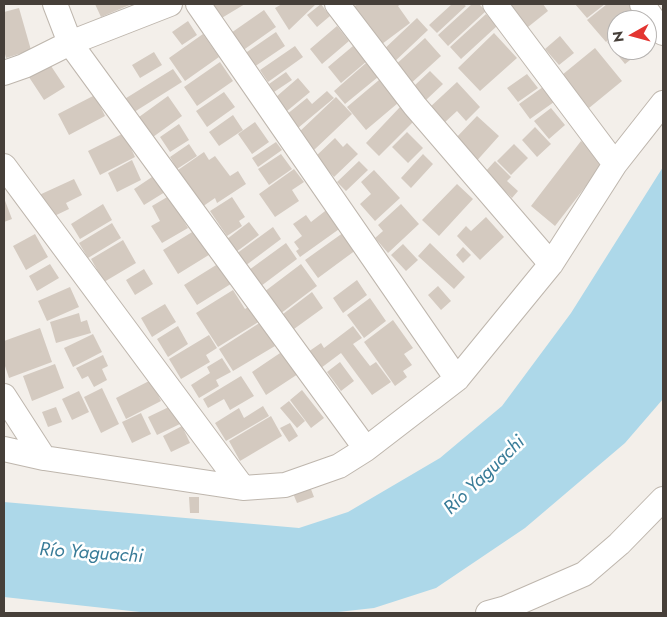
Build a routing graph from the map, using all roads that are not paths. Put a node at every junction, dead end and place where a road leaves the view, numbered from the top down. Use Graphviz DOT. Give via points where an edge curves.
graph roads {
  1 [pos="55,4"];
  2 [pos="170,4"];
  3 [pos="198,4"];
  4 [pos="337,4"];
  5 [pos="495,4"];
  6 [pos="642,4"];
  7 [pos="663,33"];
  8 [pos="70,43"];
  9 [pos="4,73"];
  10 [pos="663,103"];
  11 [pos="615,164"];
  12 [pos="4,166"];
  13 [pos="551,264"];
  14 [pos="457,379"];
  15 [pos="4,396"];
  16 [pos="4,449"];
  17 [pos="366,449"];
  18 [pos="44,458"];
  19 [pos="243,488"];
  20 [pos="663,499"];
  21 [pos="488,613"];
  1 -- 8 [label="street"];
  2 -- 8 [label="street"];
  3 -- 14 [label="street"];
  4 -- 13 [label="street" via="415,106"];
  5 -- 11 [label="street"];
  6 -- 7 [label="street"];
  8 -- 9 [label="street"];
  8 -- 17 [label="street"];
  10 -- 11 [label="street"];
  11 -- 13 [label="street"];
  12 -- 19 [label="street"];
  13 -- 14 [label="street"];
  14 -- 17 [label="street"];
  15 -- 18 [label="street"];
  16 -- 18 [label="street"];
  17 -- 19 [label="street" via="315,476 284,485"];
  18 -- 19 [label="street"];
  20 -- 21 [label="street" via="584,574"];
}
